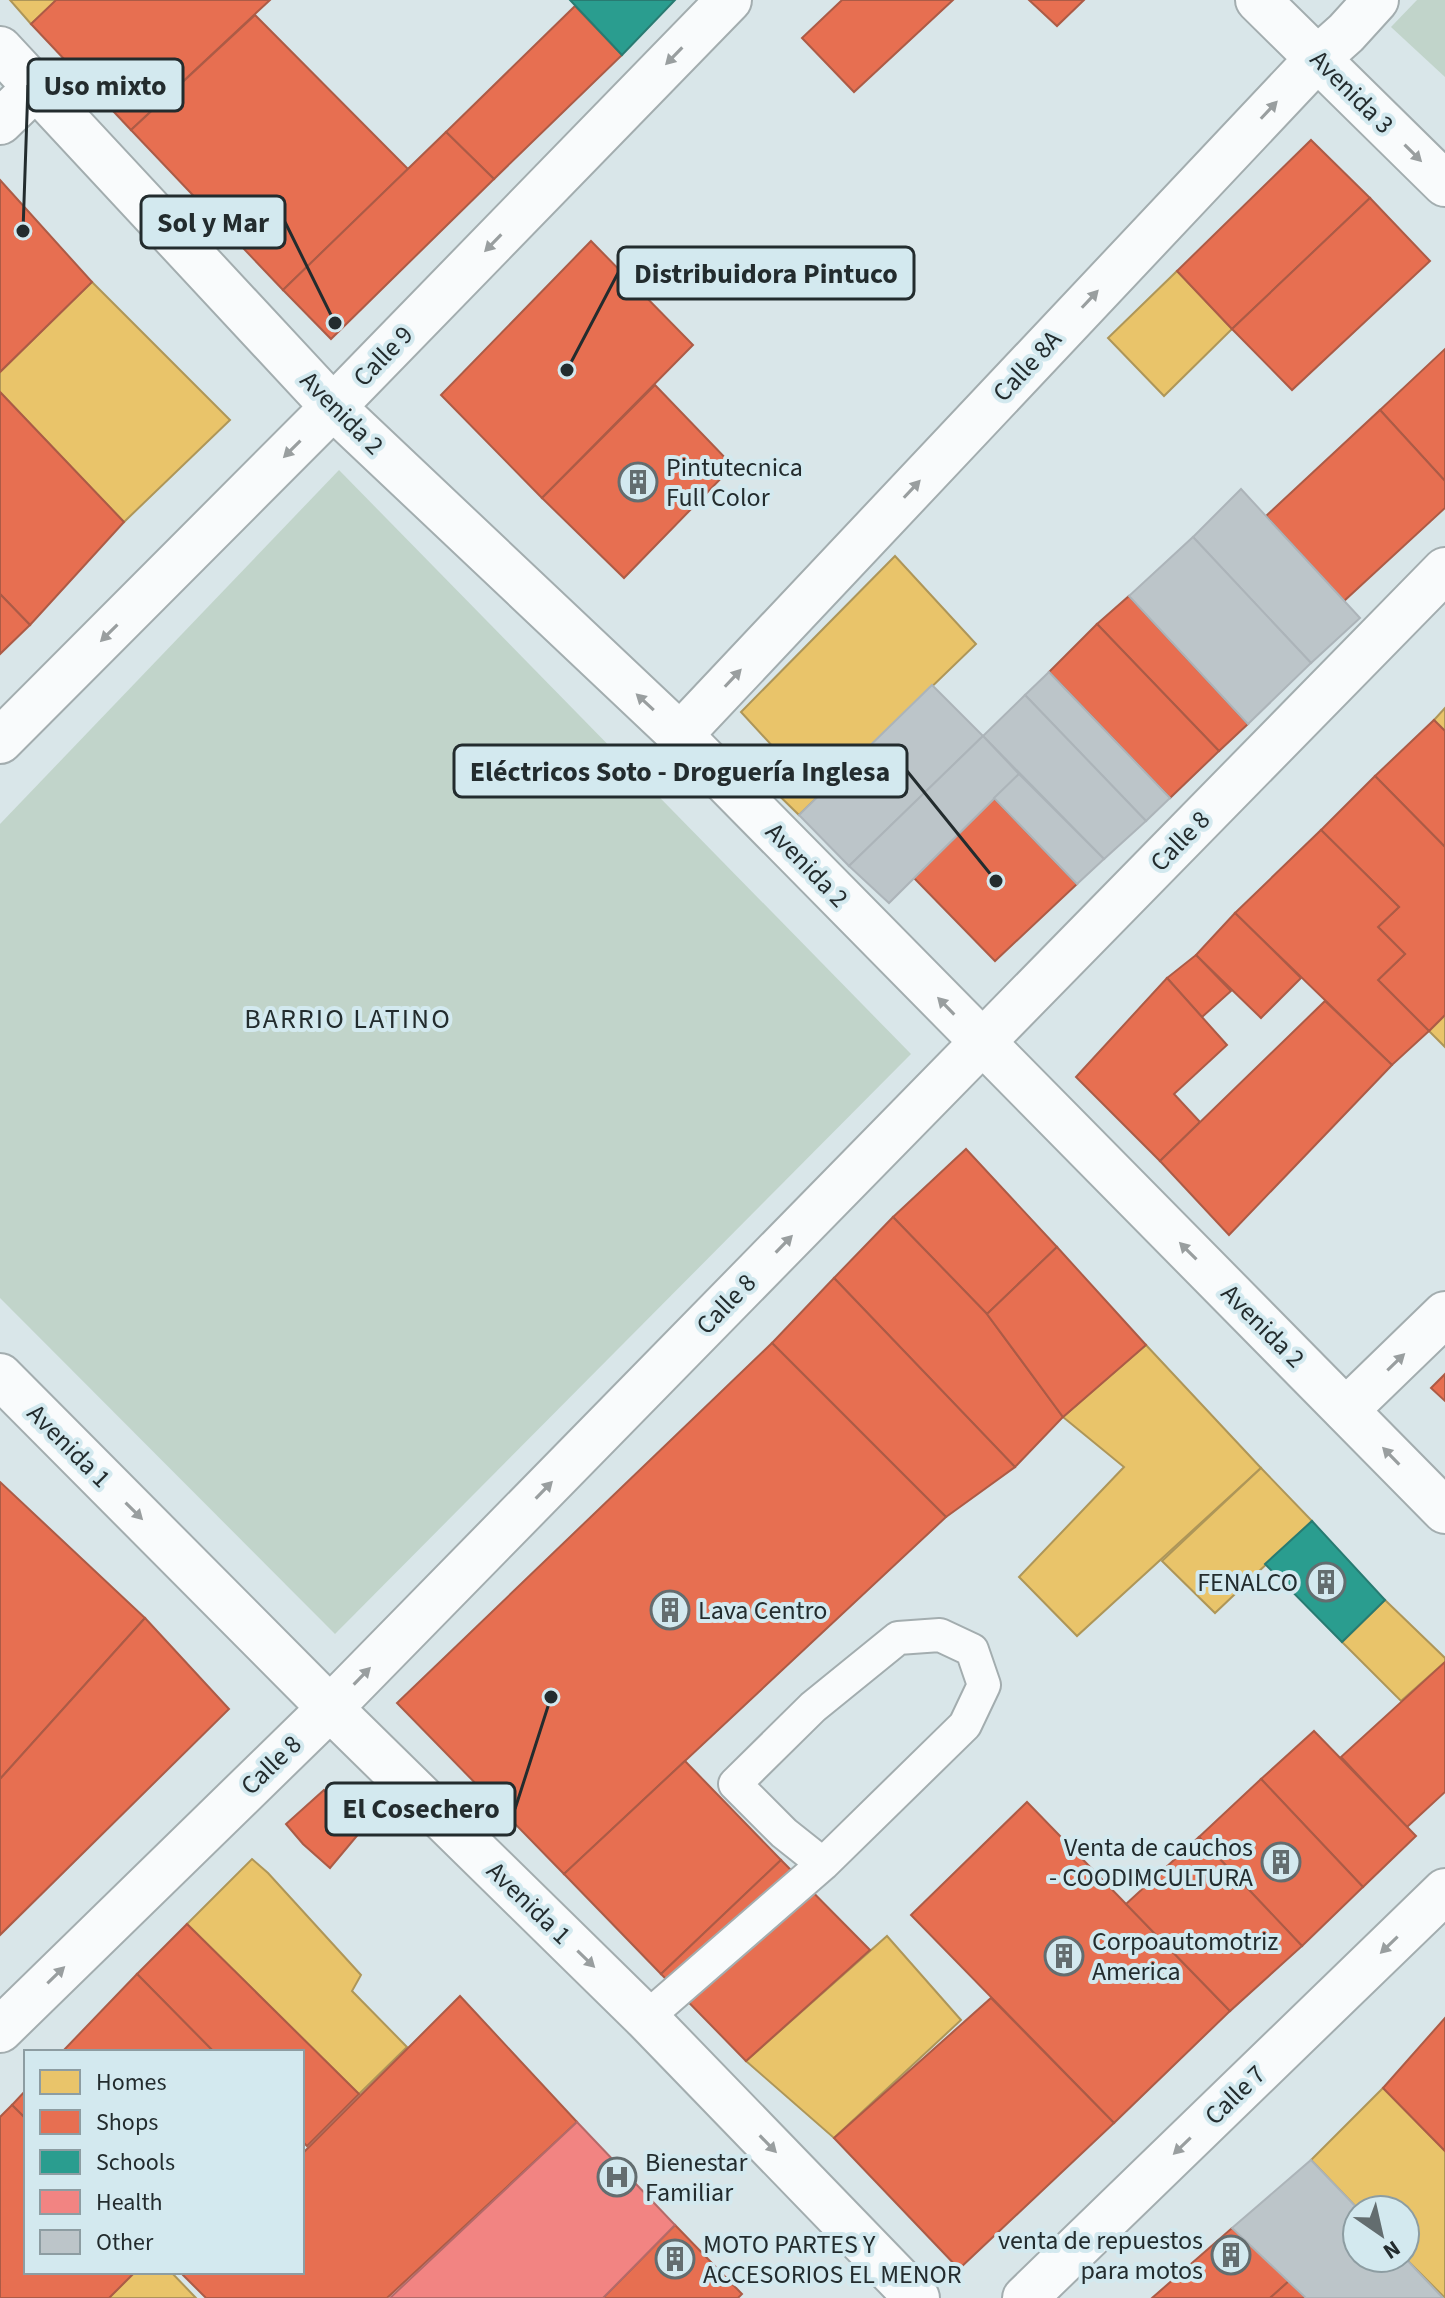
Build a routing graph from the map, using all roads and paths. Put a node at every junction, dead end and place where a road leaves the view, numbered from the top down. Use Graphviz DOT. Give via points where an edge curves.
graph roads {
  1 [pos="729,0"];
  2 [pos="1258,0"];
  3 [pos="1376,0"];
  4 [pos="0,49"];
  5 [pos="1318,58"];
  6 [pos="36,87"];
  7 [pos="0,122"];
  8 [pos="1445,184"];
  9 [pos="333,407"];
  10 [pos="1445,570"];
  11 [pos="680,735"];
  12 [pos="0,741"];
  13 [pos="982,1043"];
  14 [pos="1445,1314"];
  15 [pos="0,1377"];
  16 [pos="1346,1410"];
  17 [pos="1445,1511"];
  18 [pos="330,1708"];
  19 [pos="823,1864"];
  20 [pos="1445,1891"];
  21 [pos="646,2018"];
  22 [pos="0,2030"];
  23 [pos="917,2298"];
  24 [pos="1025,2298"];
  1 -- 9 [label="street, Calle 9, one-way"];
  2 -- 5 [label="street, Avenida 3"];
  3 -- 5 [label="street, Calle 8A"];
  4 -- 6 [label="street, Avenida 2"];
  5 -- 8 [label="street, Avenida 3, one-way"];
  11 -- 5 [label="street, Calle 8A, one-way"];
  6 -- 7 [label="street"];
  6 -- 9 [label="street, Avenida 2"];
  11 -- 9 [label="street, Avenida 2, one-way"];
  9 -- 12 [label="street, Calle 9, one-way"];
  10 -- 13 [label="street, Calle 8"];
  13 -- 11 [label="street, Avenida 2, one-way"];
  16 -- 13 [label="street, Avenida 2, one-way"];
  18 -- 13 [label="street, Calle 8, one-way"];
  16 -- 14 [label="street, one-way"];
  15 -- 18 [label="street, Avenida 1, one-way"];
  17 -- 16 [label="street, Avenida 2, one-way"];
  18 -- 21 [label="street, Avenida 1, one-way"];
  22 -- 18 [label="street, Calle 8, one-way"];
  19 -- 19 [label="lane" via="965,1725 984,1685 972,1650 940,1635 898,1638 813,1707 735,1784"];
  19 -- 21 [label="lane"];
  20 -- 24 [label="street, Calle 7, one-way"];
  21 -- 23 [label="street, Avenida 1, one-way"];
}
